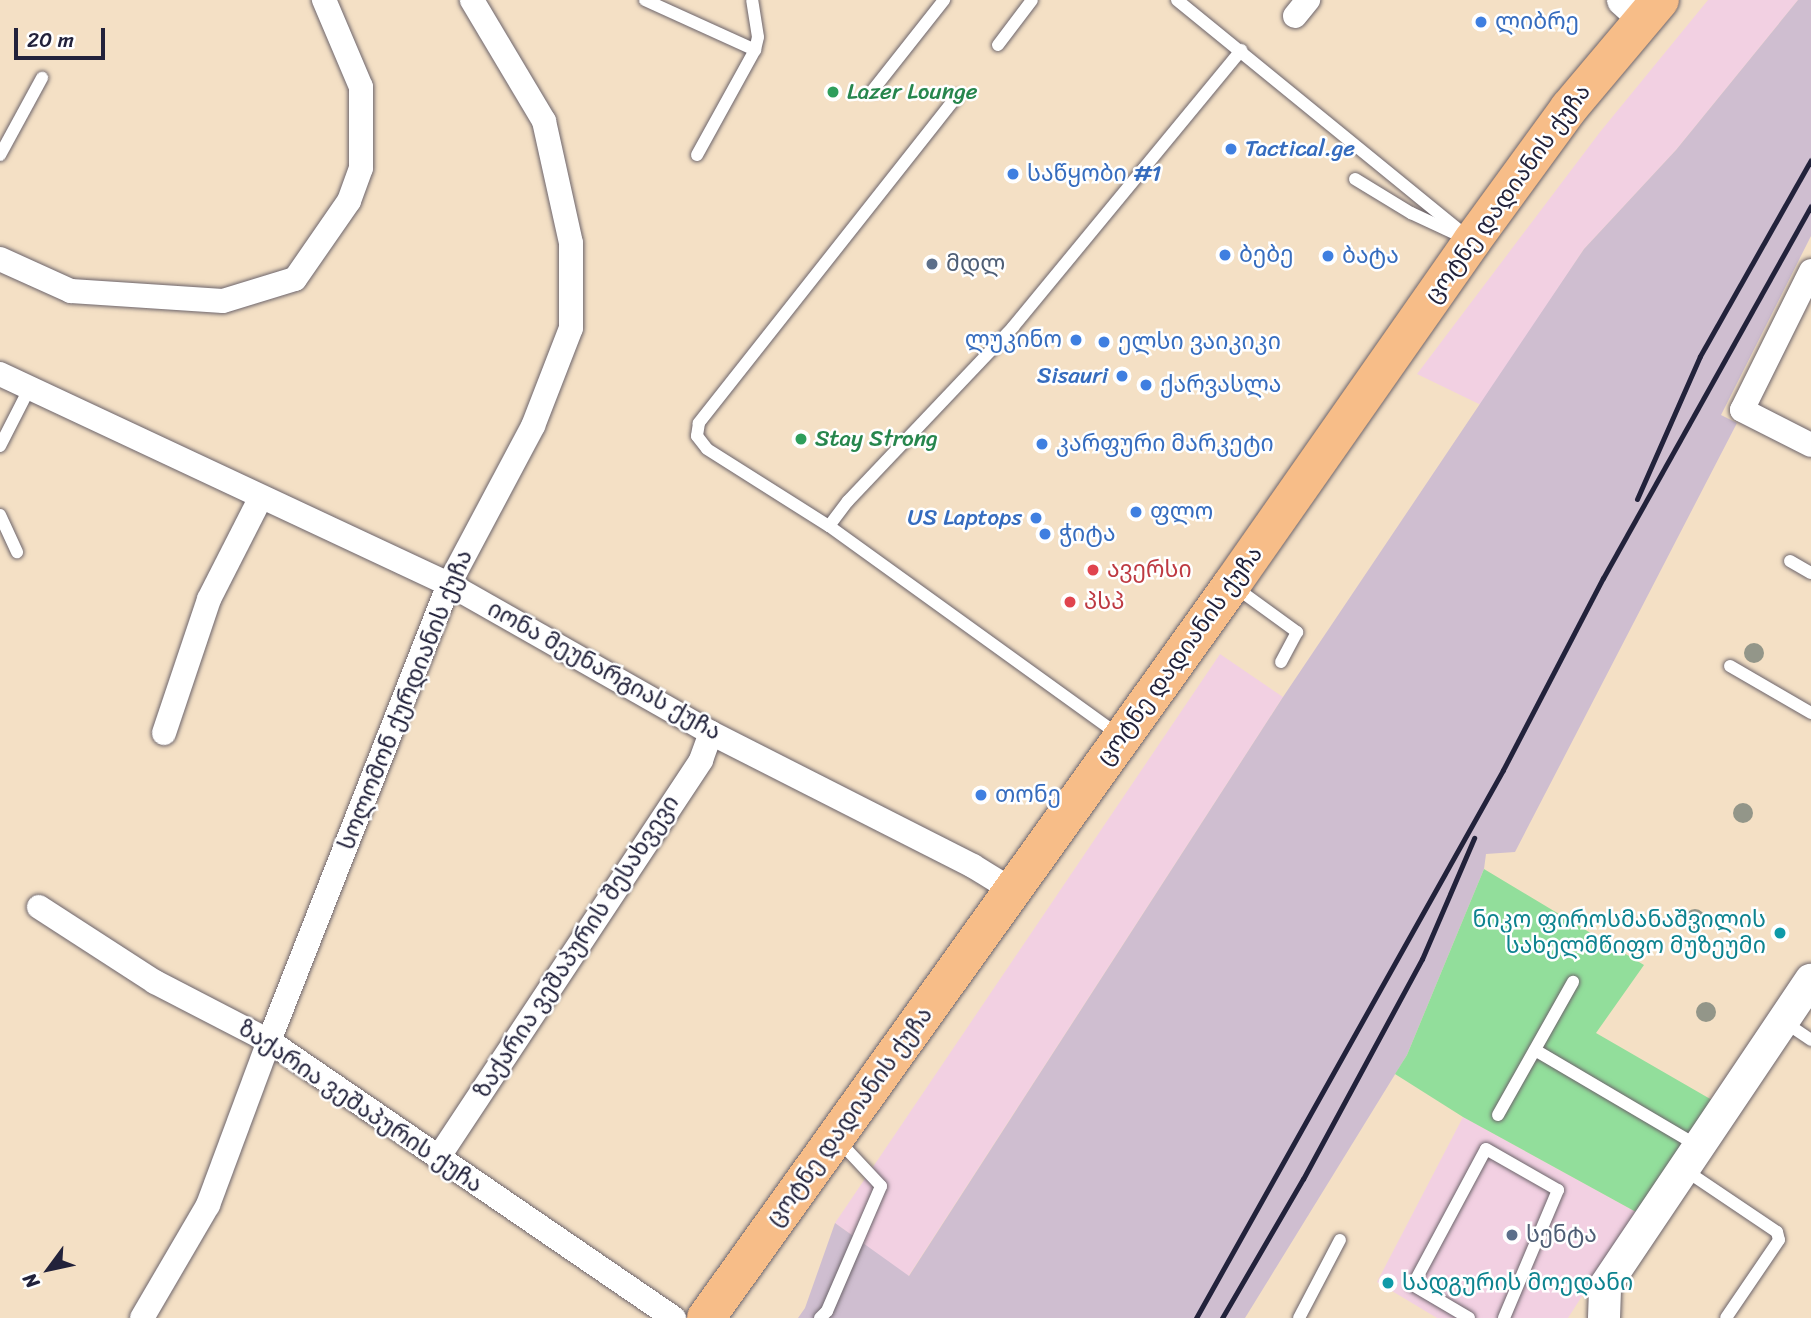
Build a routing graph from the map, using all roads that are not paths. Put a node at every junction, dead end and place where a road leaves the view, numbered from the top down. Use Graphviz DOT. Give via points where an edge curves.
graph roads {
  1 [pos="324,0"];
  2 [pos="472,0"];
  3 [pos="645,0"];
  4 [pos="752,0"];
  5 [pos="944,0"];
  6 [pos="1032,0"];
  7 [pos="1177,0"];
  8 [pos="1642,6"];
  9 [pos="998,45"];
  10 [pos="755,50"];
  11 [pos="1241,50"];
  12 [pos="43,78"];
  13 [pos="873,90"];
  14 [pos="957,96"];
  15 [pos="0,155"];
  16 [pos="697,155"];
  17 [pos="1355,179"];
  18 [pos="1472,241"];
  19 [pos="0,259"];
  20 [pos="1811,271"];
  21 [pos="0,374"];
  22 [pos="30,387"];
  23 [pos="1811,445"];
  24 [pos="0,446"];
  25 [pos="261,498"];
  26 [pos="0,515"];
  27 [pos="829,526"];
  28 [pos="17,552"];
  29 [pos="1790,561"];
  30 [pos="1811,573"];
  31 [pos="449,584"];
  32 [pos="1232,584"];
  33 [pos="1281,662"];
  34 [pos="1730,666"];
  35 [pos="1811,713"];
  36 [pos="164,733"];
  37 [pos="711,733"];
  38 [pos="1122,737"];
  39 [pos="1012,890"];
  40 [pos="39,907"];
  41 [pos="1811,980"];
  42 [pos="1573,982"];
  43 [pos="1783,1021"];
  44 [pos="1811,1040"];
  45 [pos="269,1041"];
  46 [pos="1535,1050"];
  47 [pos="1498,1115"];
  48 [pos="835,1137"];
  49 [pos="438,1157"];
  50 [pos="1691,1158"];
  51 [pos="1340,1240"];
  52 [pos="825,1316"];
  53 [pos="142,1318"];
  54 [pos="674,1318"];
  55 [pos="706,1318"];
  56 [pos="1299,1318"];
  57 [pos="1469,1318"];
  58 [pos="1504,1318"];
  59 [pos="1604,1318"];
  60 [pos="1726,1318"];
  1 -- 19 [label="street" via="361,87 361,168 349,201 295,279 223,301 71,291"];
  2 -- 31 [label="street, სოლომონ ქურდიანის ქუჩა" via="544,121 571,243 571,328 533,426"];
  3 -- 10 [label="lane"];
  4 -- 10 [label="lane" via="758,37"];
  5 -- 13 [label="lane"];
  6 -- 9 [label="lane"];
  7 -- 11 [label="lane"];
  8 -- 18 [label="main road, ცოტნე დადიანის ქუჩა"];
  10 -- 16 [label="lane"];
  11 -- 18 [label="lane"];
  11 -- 27 [label="lane" via="1013,327"];
  12 -- 15 [label="lane"];
  14 -- 27 [label="lane" via="699,423 697,436 707,449"];
  17 -- 18 [label="lane"];
  18 -- 32 [label="main road, ცოტნე დადიანის ქუჩა"];
  20 -- 23 [label="street" via="1742,410"];
  21 -- 22 [label="street, იონა მეუნარგიას ქუჩა"];
  22 -- 24 [label="lane"];
  22 -- 25 [label="street, იონა მეუნარგიას ქუჩა"];
  25 -- 31 [label="street, იონა მეუნარგიას ქუჩა"];
  25 -- 36 [label="street" via="209,599"];
  26 -- 28 [label="lane"];
  27 -- 38 [label="lane"];
  29 -- 30 [label="lane"];
  31 -- 37 [label="street, იონა მეუნარგიას ქუჩა"];
  31 -- 45 [label="street, სოლომონ ქურდიანის ქუჩა"];
  32 -- 33 [label="lane" via="1297,632"];
  32 -- 38 [label="main road, ცოტნე დადიანის ქუჩა"];
  34 -- 35 [label="lane"];
  37 -- 39 [label="street, იონა მეუნარგიას ქუჩა"];
  37 -- 49 [label="street, ზაქარია ვეშაპურის შესახვევი" via="701,760"];
  38 -- 39 [label="main road, ცოტნე დადიანის ქუჩა"];
  39 -- 48 [label="main road, ცოტნე დადიანის ქუჩა"];
  40 -- 45 [label="street, ზაქარია ვეშაპურის ქუჩა" via="155,982"];
  41 -- 43 [label="street"];
  42 -- 46 [label="lane"];
  43 -- 44 [label="lane"];
  43 -- 50 [label="street"];
  45 -- 49 [label="street, ზაქარია ვეშაპურის ქუჩა"];
  45 -- 53 [label="street, სოლომონ ქურდიანის ქუჩა" via="208,1205"];
  46 -- 47 [label="lane"];
  46 -- 50 [label="lane"];
  48 -- 52 [label="lane" via="881,1186"];
  48 -- 55 [label="main road, ცოტნე დადიანის ქუჩა"];
  49 -- 54 [label="street, ზაქარია ვეშაპურის ქუჩა"];
  50 -- 59 [label="street" via="1605,1286"];
  50 -- 60 [label="lane" via="1777,1232 1779,1240"];
  51 -- 56 [label="lane"];
  57 -- 58 [label="lane" via="1413,1285 1486,1149 1558,1190"];
}
